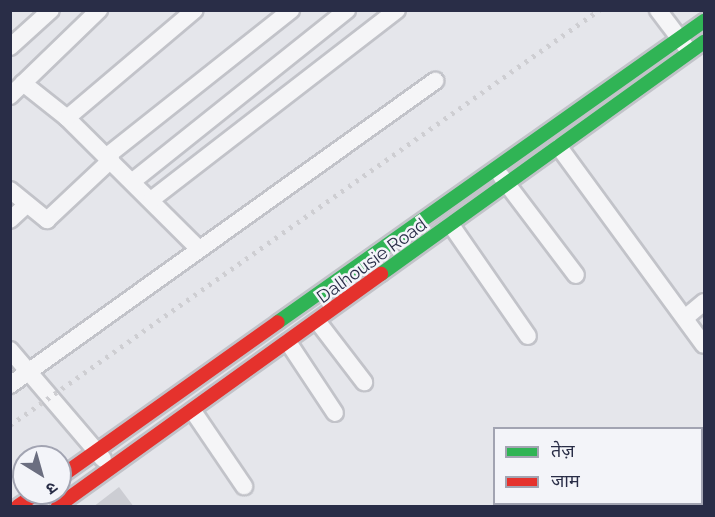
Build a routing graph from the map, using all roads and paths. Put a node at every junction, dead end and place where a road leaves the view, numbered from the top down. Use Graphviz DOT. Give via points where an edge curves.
graph roads {
  1 [pos="51,10"];
  2 [pos="99,10"];
  3 [pos="195,10"];
  4 [pos="291,10"];
  5 [pos="347,10"];
  6 [pos="397,10"];
  7 [pos="658,10"];
  8 [pos="705,21"];
  9 [pos="692,44"];
  10 [pos="10,47"];
  11 [pos="435,81"];
  12 [pos="14,91"];
  13 [pos="67,118"];
  14 [pos="559,147"];
  15 [pos="109,158"];
  16 [pos="495,169"];
  17 [pos="133,181"];
  18 [pos="507,183"];
  19 [pos="10,190"];
  20 [pos="152,200"];
  21 [pos="27,204"];
  22 [pos="10,220"];
  23 [pos="451,225"];
  24 [pos="198,248"];
  25 [pos="576,275"];
  26 [pos="705,302"];
  27 [pos="685,318"];
  28 [pos="318,322"];
  29 [pos="528,336"];
  30 [pos="288,342"];
  31 [pos="705,345"];
  32 [pos="10,350"];
  33 [pos="31,370"];
  34 [pos="364,382"];
  35 [pos="10,385"];
  36 [pos="193,411"];
  37 [pos="335,413"];
  38 [pos="97,451"];
  39 [pos="72,469"];
  40 [pos="110,469"];
  41 [pos="244,486"];
  42 [pos="58,507"];
  1 -- 10 [label="street"];
  2 -- 12 [label="street"];
  3 -- 13 [label="street"];
  4 -- 15 [label="street"];
  5 -- 17 [label="street"];
  6 -- 20 [label="street"];
  7 -- 9 [label="street"];
  8 -- 9 [label="street, Dalhousie Road"];
  9 -- 14 [label="street, Dalhousie Road"];
  9 -- 16 [label="street, Dalhousie Road"];
  11 -- 24 [label="street"];
  12 -- 13 [label="street"];
  13 -- 15 [label="street"];
  14 -- 18 [label="street, Dalhousie Road"];
  14 -- 27 [label="street"];
  15 -- 17 [label="street"];
  15 -- 21 [label="street" via="51,219 41,219"];
  16 -- 18 [label="street"];
  16 -- 38 [label="street, Dalhousie Road"];
  17 -- 20 [label="street"];
  18 -- 23 [label="street, Dalhousie Road"];
  18 -- 25 [label="street"];
  19 -- 21 [label="street"];
  20 -- 24 [label="street"];
  21 -- 22 [label="street"];
  23 -- 28 [label="street, Dalhousie Road"];
  23 -- 29 [label="street"];
  24 -- 33 [label="street"];
  26 -- 27 [label="street"];
  27 -- 31 [label="street"];
  28 -- 30 [label="street, Dalhousie Road"];
  28 -- 34 [label="street"];
  30 -- 36 [label="street, Dalhousie Road"];
  30 -- 37 [label="street"];
  32 -- 33 [label="street"];
  33 -- 35 [label="street"];
  33 -- 38 [label="street"];
  36 -- 40 [label="street, Dalhousie Road"];
  36 -- 41 [label="street"];
  38 -- 39 [label="street, Dalhousie Road"];
  38 -- 40 [label="street"];
  40 -- 42 [label="street, Dalhousie Road"];
}
